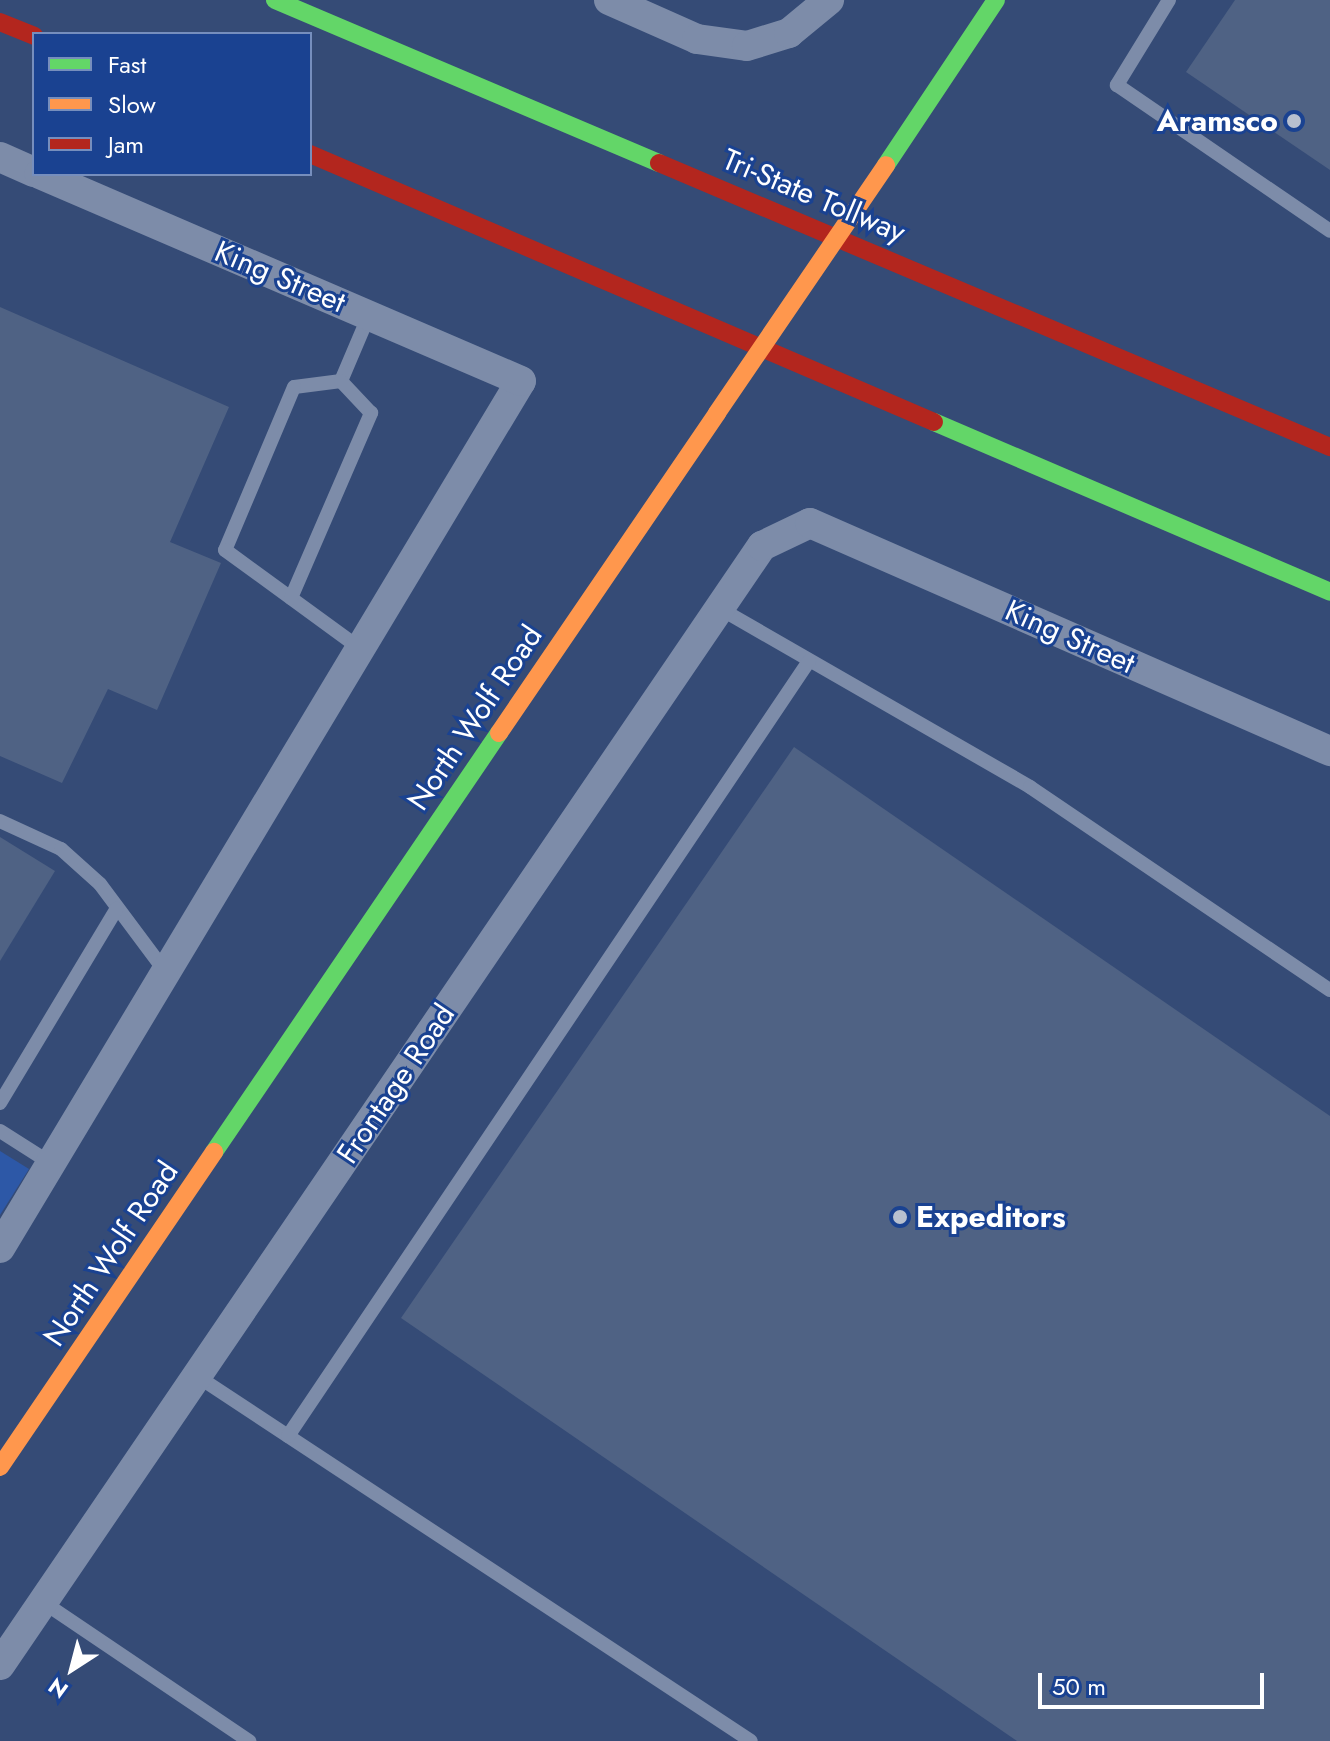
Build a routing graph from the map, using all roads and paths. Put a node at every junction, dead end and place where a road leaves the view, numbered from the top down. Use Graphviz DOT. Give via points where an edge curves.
graph roads {
  1 [pos="275,0"];
  2 [pos="609,0"];
  3 [pos="829,0"];
  4 [pos="996,0"];
  5 [pos="1169,0"];
  6 [pos="0,22"];
  7 [pos="32,35"];
  8 [pos="312,155"];
  9 [pos="0,157"];
  10 [pos="32,171"];
  11 [pos="45,176"];
  12 [pos="1330,231"];
  13 [pos="369,315"];
  14 [pos="341,381"];
  15 [pos="1330,447"];
  16 [pos="810,523"];
  17 [pos="1330,592"];
  18 [pos="291,598"];
  19 [pos="719,608"];
  20 [pos="361,649"];
  21 [pos="809,661"];
  22 [pos="1330,751"];
  23 [pos="0,821"];
  24 [pos="117,908"];
  25 [pos="167,974"];
  26 [pos="1330,990"];
  27 [pos="0,1103"];
  28 [pos="0,1131"];
  29 [pos="52,1164"];
  30 [pos="0,1248"];
  31 [pos="197,1376"];
  32 [pos="288,1436"];
  33 [pos="0,1467"];
  34 [pos="43,1602"];
  35 [pos="0,1665"];
  36 [pos="249,1741"];
  37 [pos="751,1741"];
  1 -- 15 [label="main road, Tri-State Tollway"];
  2 -- 3 [label="street" via="697,39 747,46 789,33"];
  4 -- 33 [label="main road, North Wolf Road, bridge"];
  5 -- 12 [label="lane" via="1117,85"];
  6 -- 7 [label="main road"];
  8 -- 17 [label="main road"];
  9 -- 10 [label="street"];
  11 -- 13 [label="street, King Street"];
  13 -- 14 [label="lane"];
  13 -- 20 [label="street, King Street" via="521,381"];
  14 -- 18 [label="lane" via="371,413"];
  14 -- 18 [label="lane" via="294,387 225,550"];
  16 -- 19 [label="street, Frontage Road" via="762,546"];
  16 -- 22 [label="street, King Street"];
  18 -- 20 [label="lane"];
  19 -- 21 [label="lane"];
  19 -- 31 [label="street, Frontage Road"];
  20 -- 25 [label="street"];
  21 -- 26 [label="lane" via="1030,787"];
  21 -- 32 [label="lane"];
  23 -- 24 [label="lane" via="61,849"];
  24 -- 25 [label="lane"];
  24 -- 27 [label="lane"];
  25 -- 29 [label="street"];
  28 -- 29 [label="lane"];
  29 -- 30 [label="street"];
  31 -- 32 [label="lane"];
  31 -- 34 [label="street, Frontage Road"];
  32 -- 37 [label="lane"];
  34 -- 35 [label="street, Frontage Road"];
  34 -- 36 [label="lane"];
}
